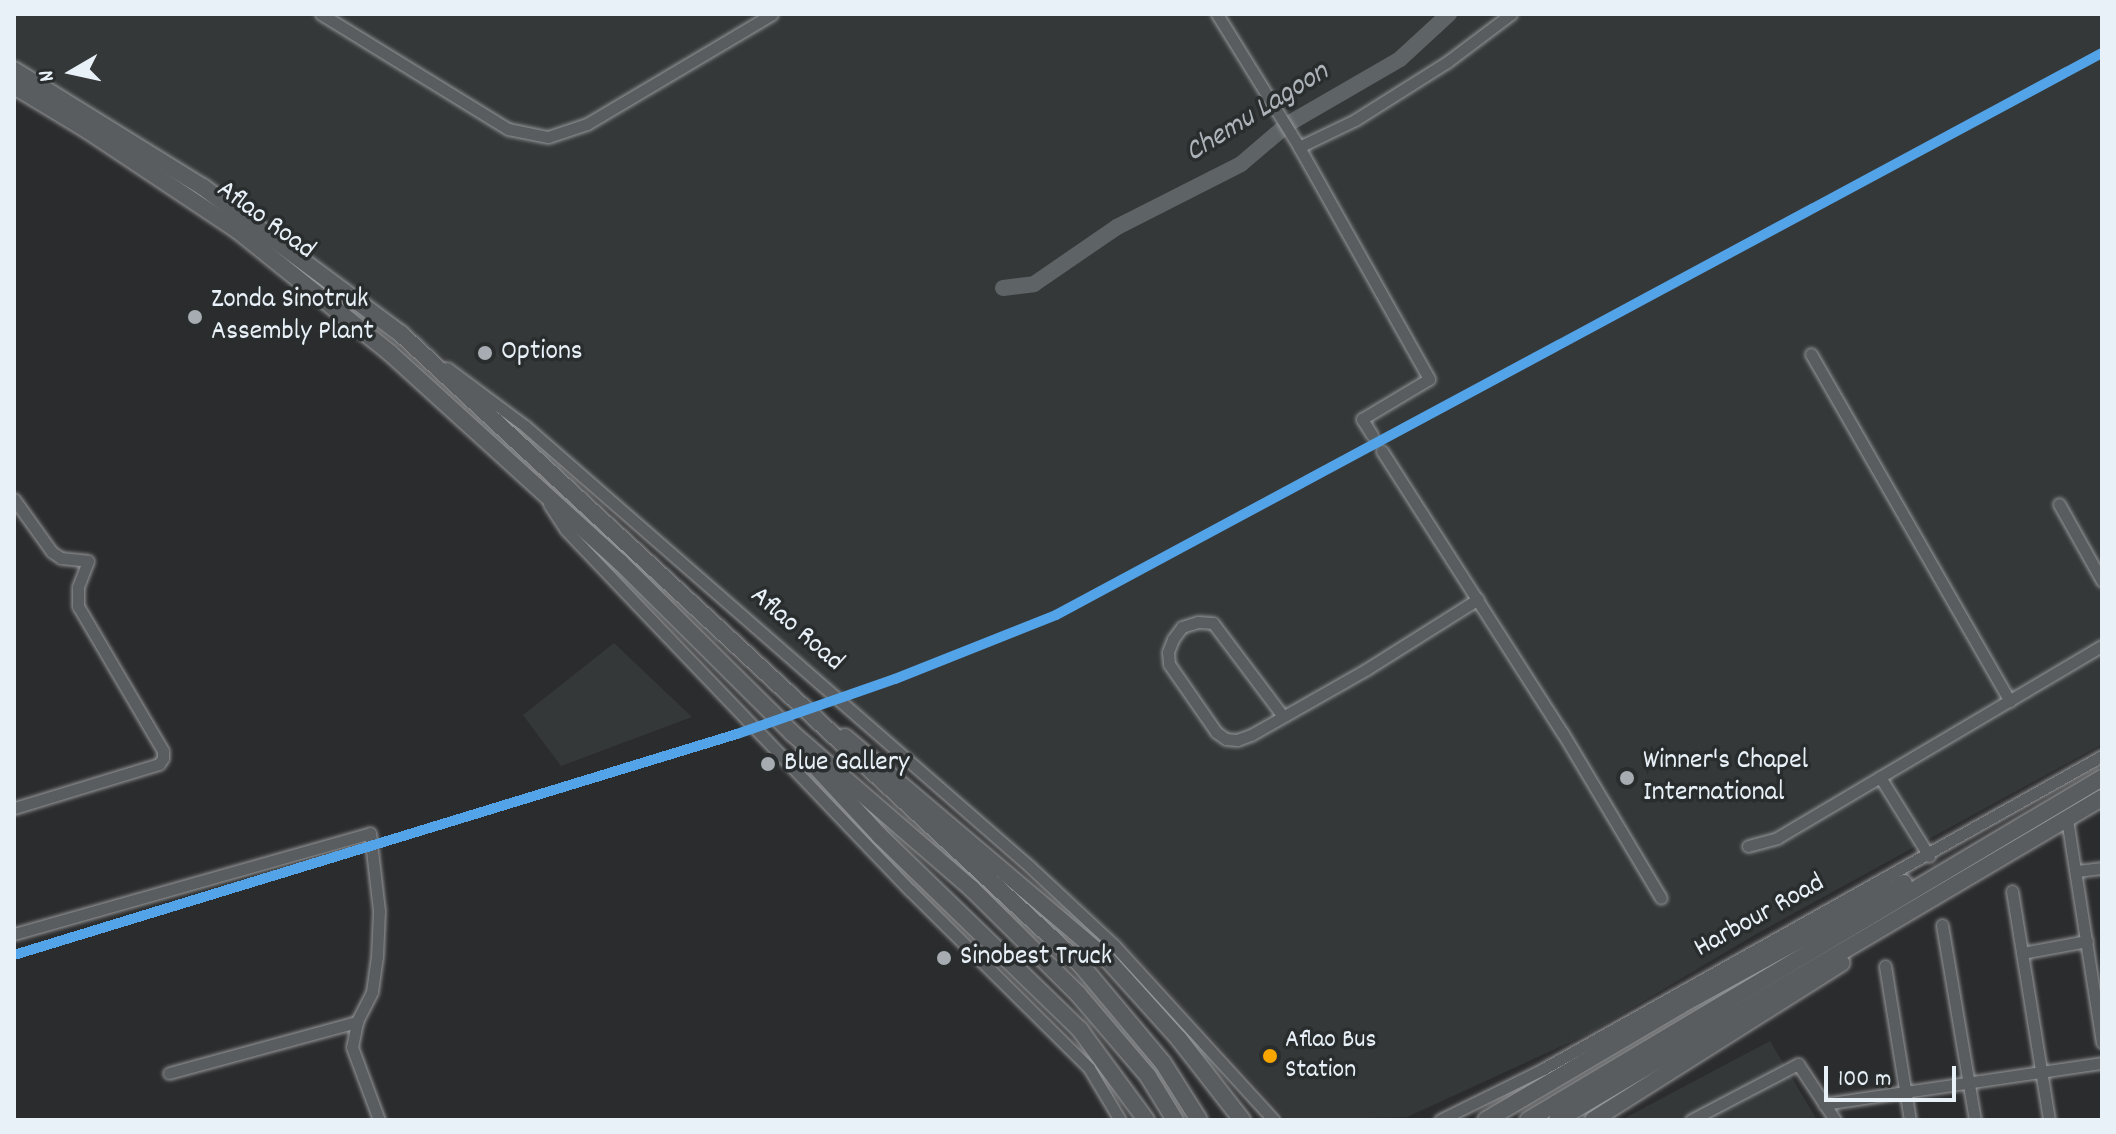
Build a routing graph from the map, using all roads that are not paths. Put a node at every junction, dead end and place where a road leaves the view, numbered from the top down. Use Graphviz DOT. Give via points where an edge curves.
graph roads {
  1 [pos="321,14"];
  2 [pos="772,14"];
  3 [pos="1217,14"];
  4 [pos="1511,14"];
  5 [pos="14,70"];
  6 [pos="14,86"];
  7 [pos="1299,147"];
  8 [pos="401,334"];
  9 [pos="1811,354"];
  10 [pos="1372,435"];
  11 [pos="1382,451"];
  12 [pos="538,487"];
  13 [pos="14,499"];
  14 [pos="2059,504"];
  15 [pos="2102,581"];
  16 [pos="1478,599"];
  17 [pos="2102,646"];
  18 [pos="2010,701"];
  19 [pos="1282,715"];
  20 [pos="815,722"];
  21 [pos="792,733"];
  22 [pos="2102,756"];
  23 [pos="1880,777"];
  24 [pos="2102,778"];
  25 [pos="2102,798"];
  26 [pos="14,808"];
  27 [pos="2067,819"];
  28 [pos="1748,846"];
  29 [pos="1929,856"];
  30 [pos="1965,859"];
  31 [pos="2102,868"];
  32 [pos="2077,871"];
  33 [pos="2012,891"];
  34 [pos="1661,898"];
  35 [pos="1942,925"];
  36 [pos="1875,932"];
  37 [pos="14,934"];
  38 [pos="2087,941"];
  39 [pos="2022,953"];
  40 [pos="1885,966"];
  41 [pos="357,1022"];
  42 [pos="2102,1042"];
  43 [pos="2102,1063"];
  44 [pos="2041,1072"];
  45 [pos="169,1073"];
  46 [pos="1969,1083"];
  47 [pos="1126,1089"];
  48 [pos="1215,1089"];
  49 [pos="1906,1093"];
  50 [pos="1824,1104"];
  51 [pos="379,1120"];
  52 [pos="1120,1120"];
  53 [pos="1138,1120"];
  54 [pos="1146,1120"];
  55 [pos="1175,1120"];
  56 [pos="1199,1120"];
  57 [pos="1232,1120"];
  58 [pos="1242,1120"];
  59 [pos="1274,1120"];
  60 [pos="1440,1120"];
  61 [pos="1486,1120"];
  62 [pos="1528,1120"];
  63 [pos="1557,1120"];
  64 [pos="1593,1120"];
  65 [pos="1691,1120"];
  66 [pos="1835,1120"];
  67 [pos="1910,1120"];
  68 [pos="1975,1120"];
  69 [pos="2049,1120"];
  1 -- 2 [label="street" via="508,129 548,137 587,124"];
  3 -- 7 [label="street"];
  4 -- 7 [label="street" via="1355,120"];
  5 -- 8 [label="highway, Aflao Road" via="203,187"];
  6 -- 12 [label="highway, Aflao Road" via="100,138 278,262 357,324"];
  7 -- 10 [label="street" via="1429,379 1362,419"];
  8 -- 20 [label="highway, Aflao Road"];
  8 -- 59 [label="street, Aflao Road" via="525,426 1029,866 1114,945"];
  9 -- 18 [label="street"];
  11 -- 16 [label="street"];
  12 -- 21 [label="highway, Aflao Road"];
  12 -- 52 [label="street, Aflao Road" via="566,530 910,890 1089,1068"];
  13 -- 26 [label="street" via="52,552 88,561 78,587 78,606 163,758 159,764"];
  14 -- 15 [label="street"];
  16 -- 19 [label="street"];
  16 -- 34 [label="street"];
  17 -- 18 [label="street"];
  18 -- 23 [label="street"];
  19 -- 19 [label="street" via="1251,735 1226,739 1216,732 1169,664 1168,652 1182,627 1213,623"];
  20 -- 48 [label="highway" via="880,763 1107,959 1179,1039"];
  20 -- 56 [label="highway, Aflao Road" via="1081,965 1163,1063"];
  21 -- 47 [label="highway" via="817,770 1080,1030"];
  21 -- 55 [label="highway, Aflao Road" via="971,888 1078,994 1148,1076"];
  22 -- 29 [label="street, Harbour Road"];
  23 -- 28 [label="street" via="1777,838"];
  23 -- 29 [label="street"];
  24 -- 30 [label="highway, Harbour Road"];
  25 -- 27 [label="highway"];
  27 -- 32 [label="street"];
  27 -- 36 [label="highway"];
  29 -- 60 [label="street, Harbour Road" via="1543,1069"];
  30 -- 61 [label="highway" via="1918,876 1755,963"];
  30 -- 62 [label="highway, Harbour Road"];
  31 -- 32 [label="street"];
  32 -- 38 [label="street"];
  33 -- 39 [label="street"];
  35 -- 46 [label="street"];
  36 -- 63 [label="highway"];
  36 -- 64 [label="highway" via="1828,973"];
  37 -- 41 [label="street" via="370,833 379,911 377,956 372,992"];
  38 -- 39 [label="street"];
  38 -- 42 [label="street"];
  39 -- 44 [label="street"];
  40 -- 49 [label="street"];
  41 -- 45 [label="street"];
  41 -- 51 [label="street" via="352,1047"];
  43 -- 44 [label="street"];
  44 -- 46 [label="street"];
  44 -- 69 [label="street"];
  46 -- 49 [label="street"];
  46 -- 68 [label="street"];
  47 -- 53 [label="highway"];
  47 -- 54 [label="highway"];
  48 -- 57 [label="highway"];
  48 -- 58 [label="highway"];
  49 -- 50 [label="street"];
  49 -- 67 [label="street"];
  50 -- 65 [label="street" via="1798,1064"];
  50 -- 66 [label="street"];
}
